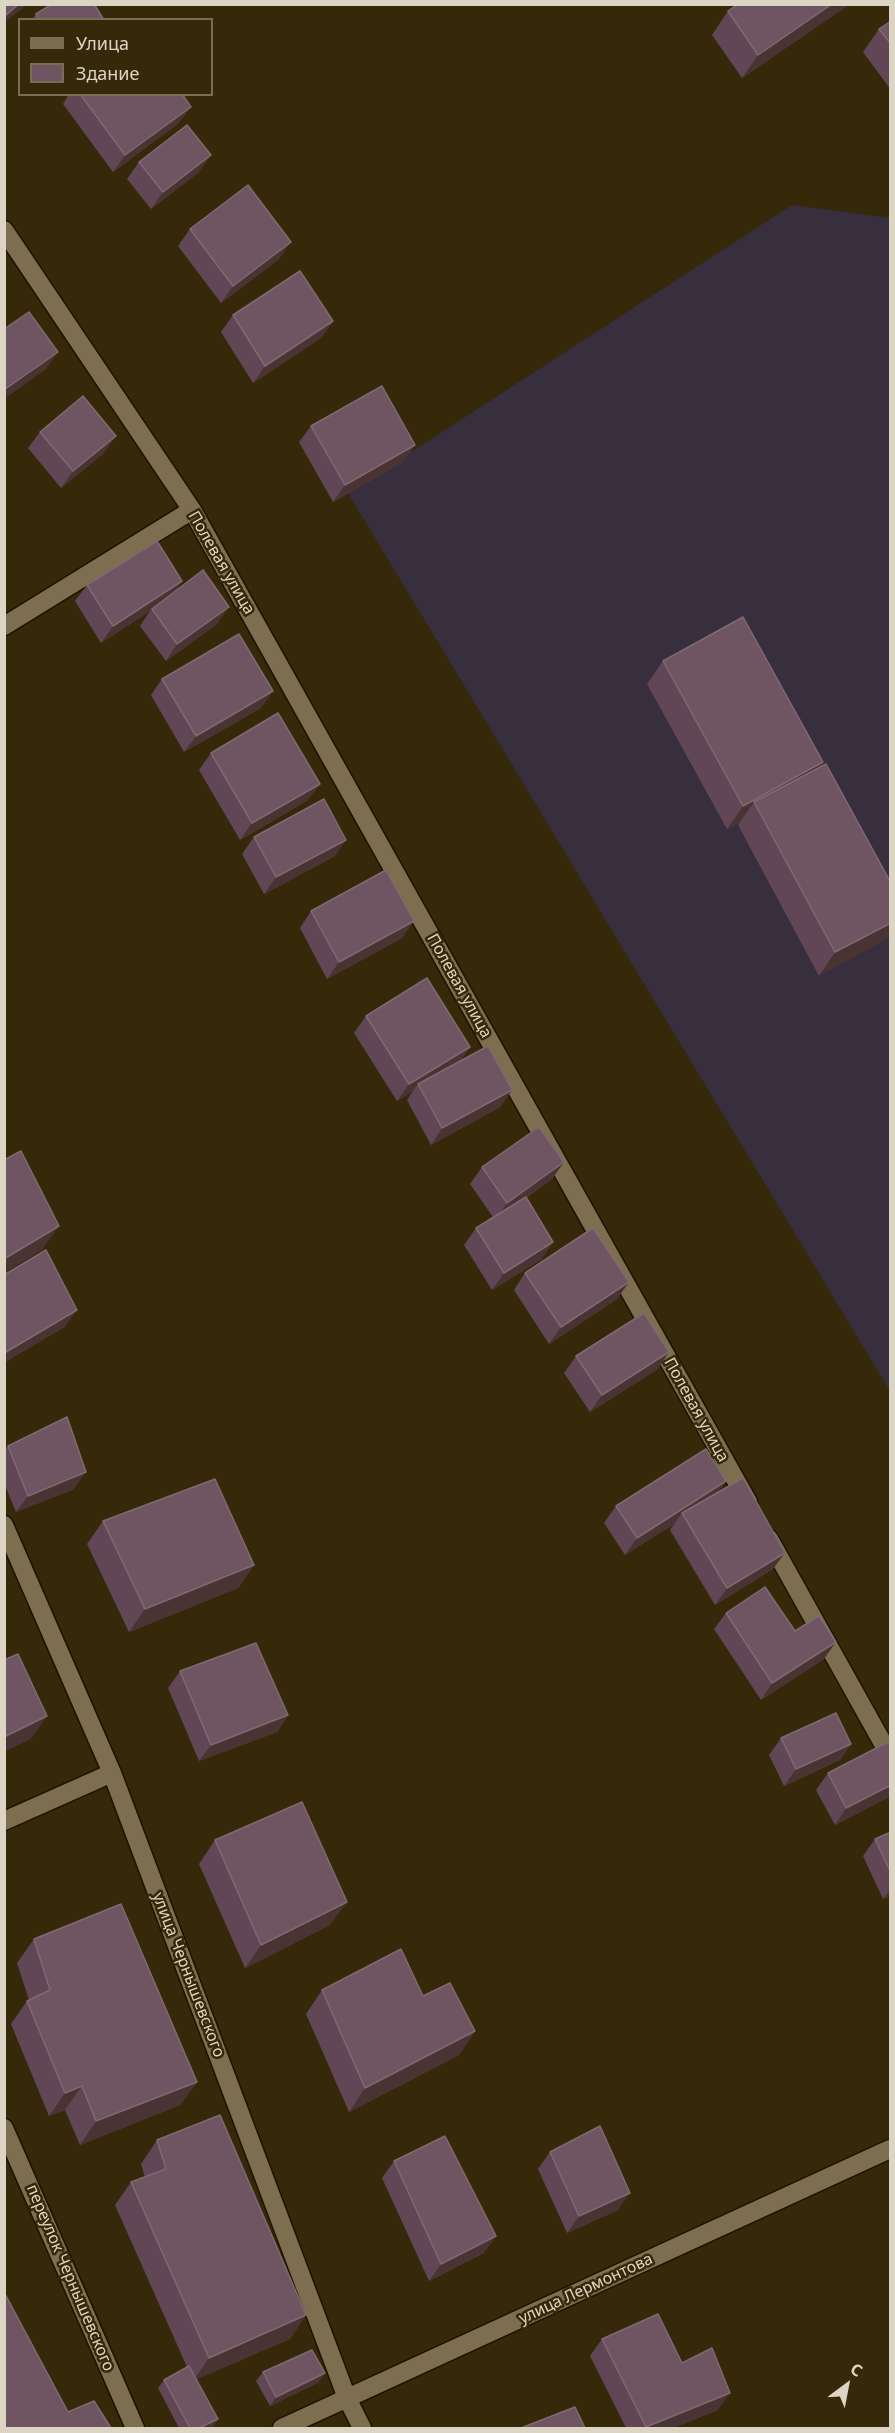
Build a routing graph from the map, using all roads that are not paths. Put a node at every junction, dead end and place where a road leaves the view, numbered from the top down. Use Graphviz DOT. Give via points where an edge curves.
graph roads {
  1 [pos="4,230"];
  2 [pos="192,510"];
  3 [pos="4,626"];
  4 [pos="4,1525"];
  5 [pos="891,1756"];
  6 [pos="112,1773"];
  7 [pos="4,1821"];
  8 [pos="4,2128"];
  9 [pos="891,2150"];
  10 [pos="347,2398"];
  11 [pos="135,2428"];
  12 [pos="282,2428"];
  13 [pos="362,2428"];
  1 -- 2 [label="street, Полевая улица"];
  2 -- 3 [label="street"];
  2 -- 5 [label="street, Полевая улица"];
  4 -- 6 [label="street, улица Чернышевского"];
  6 -- 7 [label="street"];
  6 -- 10 [label="street, улица Чернышевского"];
  8 -- 11 [label="street, переулок Чернышевского"];
  9 -- 10 [label="street, улица Лермонтова"];
  10 -- 12 [label="street, улица Лермонтова"];
  10 -- 13 [label="street, улица Чернышевского"];
}
